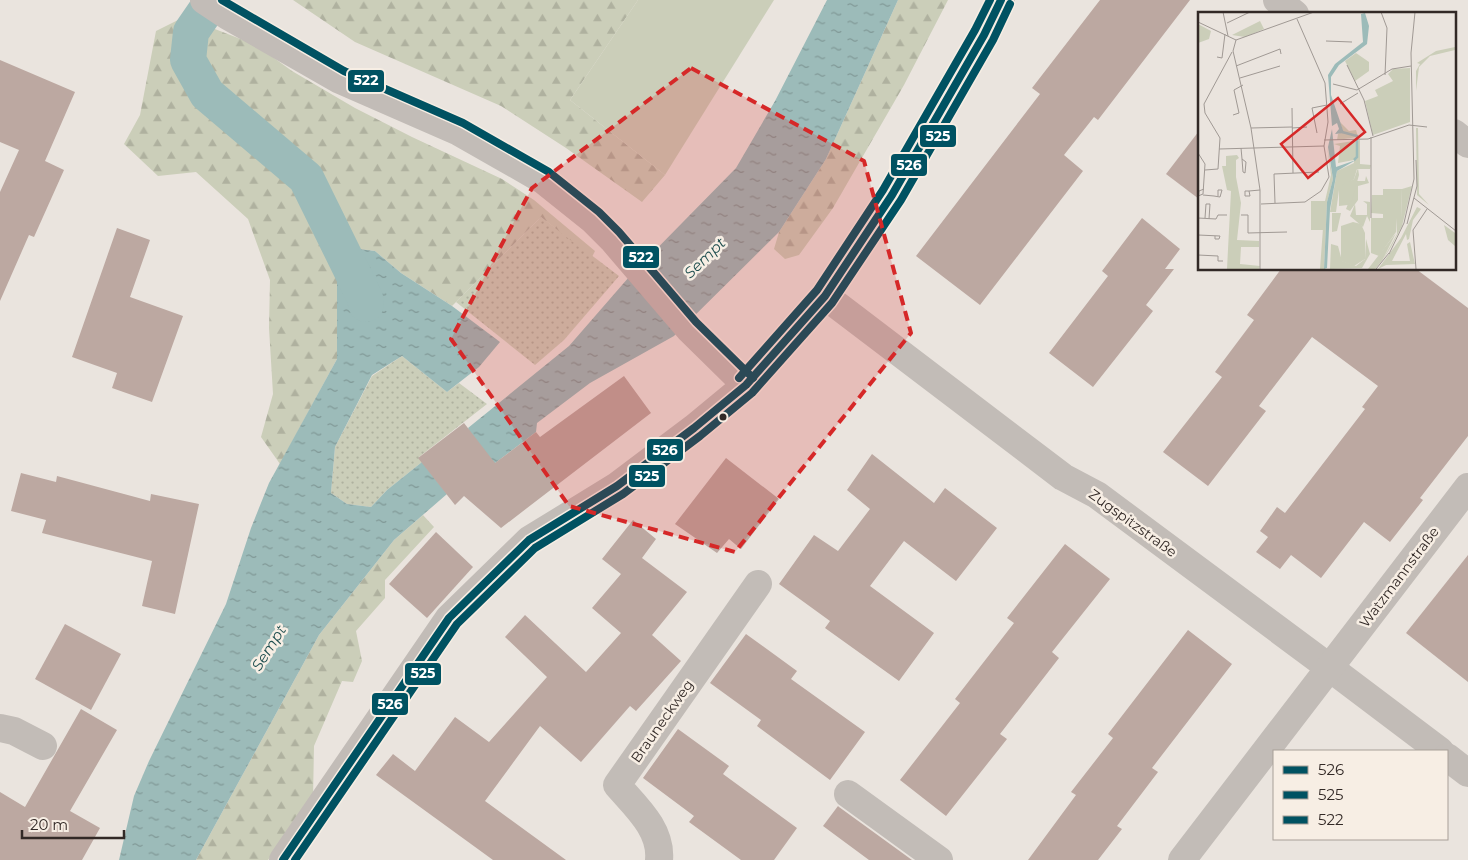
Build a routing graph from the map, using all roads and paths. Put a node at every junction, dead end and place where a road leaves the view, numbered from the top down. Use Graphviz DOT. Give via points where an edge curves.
graph roads {
  1 [pos="204,0"];
  2 [pos="1001,0"];
  3 [pos="1277,0"];
  4 [pos="1292,12"];
  5 [pos="1456,135"];
  6 [pos="1468,144"];
  7 [pos="825,296"];
  8 [pos="746,385"];
  9 [pos="1468,487"];
  10 [pos="758,584"];
  11 [pos="1330,668"];
  12 [pos="0,728"];
  13 [pos="43,746"];
  14 [pos="1439,750"];
  15 [pos="1448,757"];
  16 [pos="1468,773"];
  17 [pos="848,794"];
  18 [pos="283,860"];
  19 [pos="658,860"];
  20 [pos="939,860"];
  21 [pos="1182,860"];
  1 -- 8 [label="street" via="340,80 458,132 543,180 593,220 636,265 689,329"];
  2 -- 7 [label="street" via="892,195"];
  3 -- 4 [label="street"];
  5 -- 6 [label="street"];
  7 -- 8 [label="street"];
  7 -- 11 [label="street, Zugspitzstraße" via="1063,477 1097,495"];
  8 -- 18 [label="street" via="617,486 529,540 449,618"];
  9 -- 11 [label="street, Watzmannstraße"];
  10 -- 19 [label="street, Brauneckweg" via="617,785 654,830"];
  11 -- 14 [label="street, Zugspitzstraße"];
  11 -- 21 [label="street, Watzmannstraße"];
  12 -- 13 [label="street" via="14,731"];
  15 -- 16 [label="street"];
  17 -- 20 [label="street"];
}
